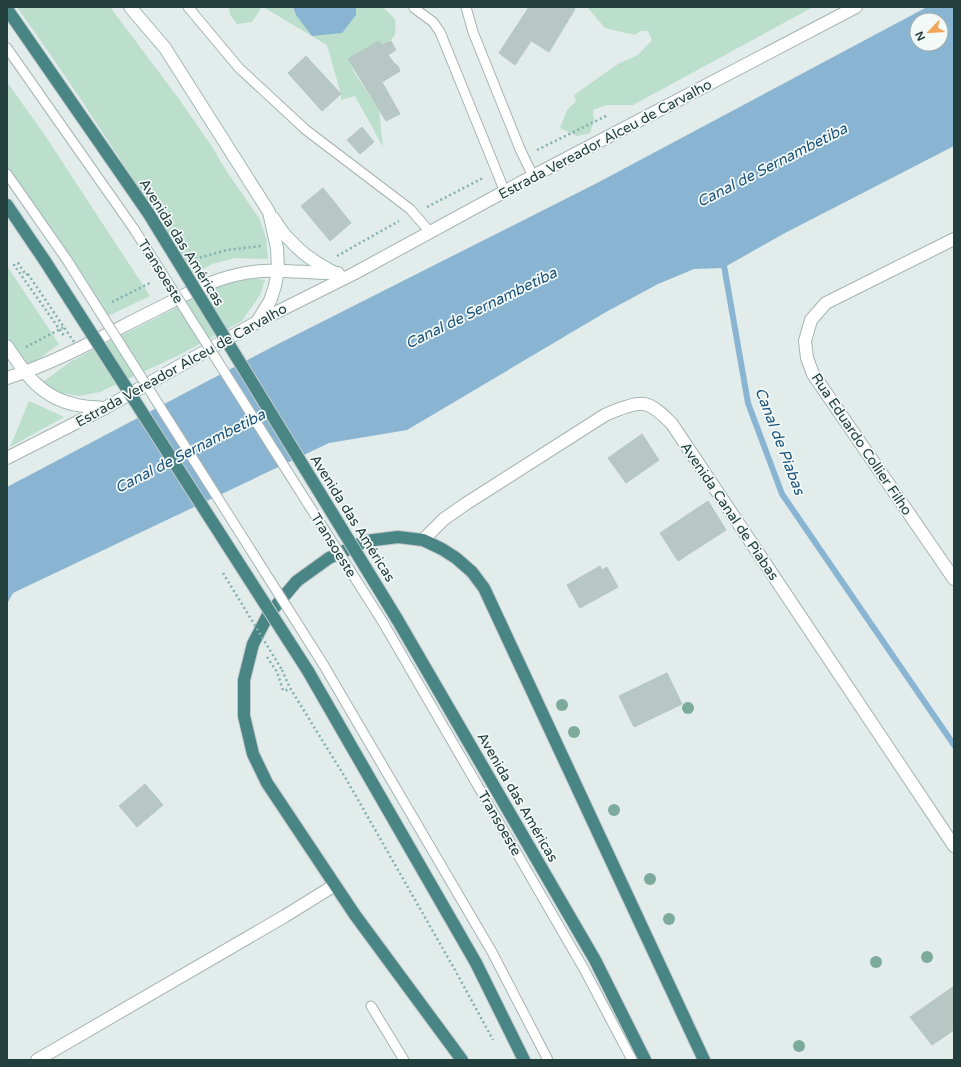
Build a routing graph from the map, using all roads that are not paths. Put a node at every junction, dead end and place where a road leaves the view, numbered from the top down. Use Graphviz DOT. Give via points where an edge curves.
graph roads {
  1 [pos="130,7"];
  2 [pos="188,7"];
  3 [pos="466,7"];
  4 [pos="856,7"];
  5 [pos="414,8"];
  6 [pos="7,9"];
  7 [pos="7,48"];
  8 [pos="7,174"];
  9 [pos="533,176"];
  10 [pos="505,192"];
  11 [pos="7,205"];
  12 [pos="269,212"];
  13 [pos="430,232"];
  14 [pos="954,239"];
  15 [pos="278,270"];
  16 [pos="355,273"];
  17 [pos="335,274"];
  18 [pos="257,322"];
  19 [pos="7,346"];
  20 [pos="25,372"];
  21 [pos="7,378"];
  22 [pos="105,408"];
  23 [pos="7,458"];
  24 [pos="423,540"];
  25 [pos="950,566"];
  26 [pos="954,579"];
  27 [pos="954,846"];
  28 [pos="335,885"];
  29 [pos="371,1006"];
  30 [pos="458,1059"];
  31 [pos="37,1060"];
  32 [pos="404,1060"];
  33 [pos="524,1060"];
  34 [pos="548,1060"];
  35 [pos="632,1060"];
  36 [pos="646,1060"];
  37 [pos="704,1060"];
  1 -- 12 [label="street" via="165,48"];
  2 -- 13 [label="lane" via="240,68 306,130 410,209"];
  3 -- 9 [label="lane" via="473,32"];
  4 -- 9 [label="street, Estrada Vereador Alceu de Carvalho"];
  5 -- 10 [label="lane" via="433,22 440,32"];
  6 -- 36 [label="highway, Avenida das Américas, bridge" via="149,214 397,618 595,960"];
  7 -- 35 [label="lane, Transoeste, bridge" via="134,229 384,624 584,969"];
  8 -- 34 [label="lane, bridge" via="67,260 323,664 492,952"];
  9 -- 10 [label="street, Estrada Vereador Alceu de Carvalho"];
  10 -- 13 [label="street, Estrada Vereador Alceu de Carvalho"];
  11 -- 33 [label="highway, bridge" via="308,671 476,963"];
  12 -- 15 [label="street" via="277,248"];
  12 -- 17 [label="street" via="288,239 301,252"];
  13 -- 16 [label="street, Estrada Vereador Alceu de Carvalho"];
  14 -- 25 [label="street, Rua Eduardo Collier Filho" via="826,303 811,320 805,341 812,374"];
  15 -- 17 [label="street, Estrada Vereador Alceu de Carvalho"];
  15 -- 18 [label="street" via="270,301"];
  15 -- 20 [label="street, Estrada Vereador Alceu de Carvalho" via="235,275 202,287"];
  16 -- 17 [label="street, Estrada Vereador Alceu de Carvalho"];
  16 -- 18 [label="street, Estrada Vereador Alceu de Carvalho"];
  18 -- 22 [label="street, Estrada Vereador Alceu de Carvalho"];
  19 -- 20 [label="street"];
  20 -- 21 [label="street, Estrada Vereador Alceu de Carvalho"];
  20 -- 22 [label="street" via="35,384 63,401"];
  22 -- 23 [label="street, Estrada Vereador Alceu de Carvalho"];
  24 -- 27 [label="street, Avenida Canal de Piabas" via="444,519 467,502 605,415 627,406 644,404 661,412 672,424"];
  24 -- 28 [label="highway" via="398,537 366,541 329,558 297,581 268,615 255,641 244,680 244,716 254,754 267,783"];
  24 -- 37 [label="highway" via="456,558 472,572 484,588"];
  25 -- 26 [label="street, Rua Eduardo Collier Filho"];
  28 -- 30 [label="highway"];
  28 -- 31 [label="street"];
  29 -- 32 [label="lane"];
}
